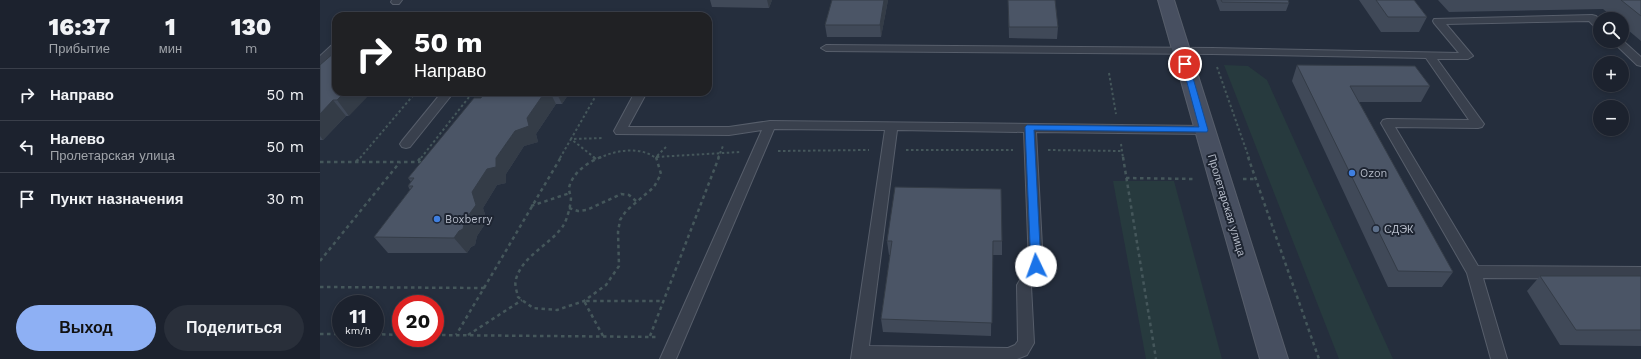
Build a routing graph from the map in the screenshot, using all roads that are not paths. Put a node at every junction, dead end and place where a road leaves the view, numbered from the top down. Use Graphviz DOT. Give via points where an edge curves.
graph roads {
  1 [pos="1166,0"];
  2 [pos="1593,19"];
  3 [pos="826,48"];
  4 [pos="1625,48"];
  5 [pos="1182,50"];
  6 [pos="332,51"];
  7 [pos="1430,56"];
  8 [pos="320,62"];
  9 [pos="1641,63"];
  10 [pos="445,96"];
  11 [pos="639,96"];
  12 [pos="770,125"];
  13 [pos="892,126"];
  14 [pos="1030,127"];
  15 [pos="1204,130"];
  16 [pos="406,144"];
  17 [pos="1474,272"];
  18 [pos="1641,273"];
  19 [pos="859,356"];
  20 [pos="668,359"];
  21 [pos="1274,359"];
  22 [pos="1499,359"];
  1 -- 5 [label="street, Пролетарская улица"];
  2 -- 7 [label="lane" via="1438,21 1468,56"];
  3 -- 5 [label="lane"];
  4 -- 9 [label="lane"];
  5 -- 7 [label="lane"];
  5 -- 15 [label="street, Пролетарская улица"];
  6 -- 8 [label="lane"];
  7 -- 17 [label="lane" via="1478,124 1387,123"];
  10 -- 16 [label="lane"];
  11 -- 12 [label="lane" via="620,131 729,131"];
  12 -- 13 [label="lane"];
  12 -- 20 [label="lane"];
  13 -- 14 [label="lane"];
  13 -- 19 [label="lane"];
  14 -- 15 [label="lane"];
  14 -- 19 [label="lane" via="1036,266 1024,285 1026,343 1021,350 1009,355"];
  15 -- 21 [label="street, Пролетарская улица"];
  17 -- 18 [label="lane"];
  17 -- 22 [label="lane"];
}
